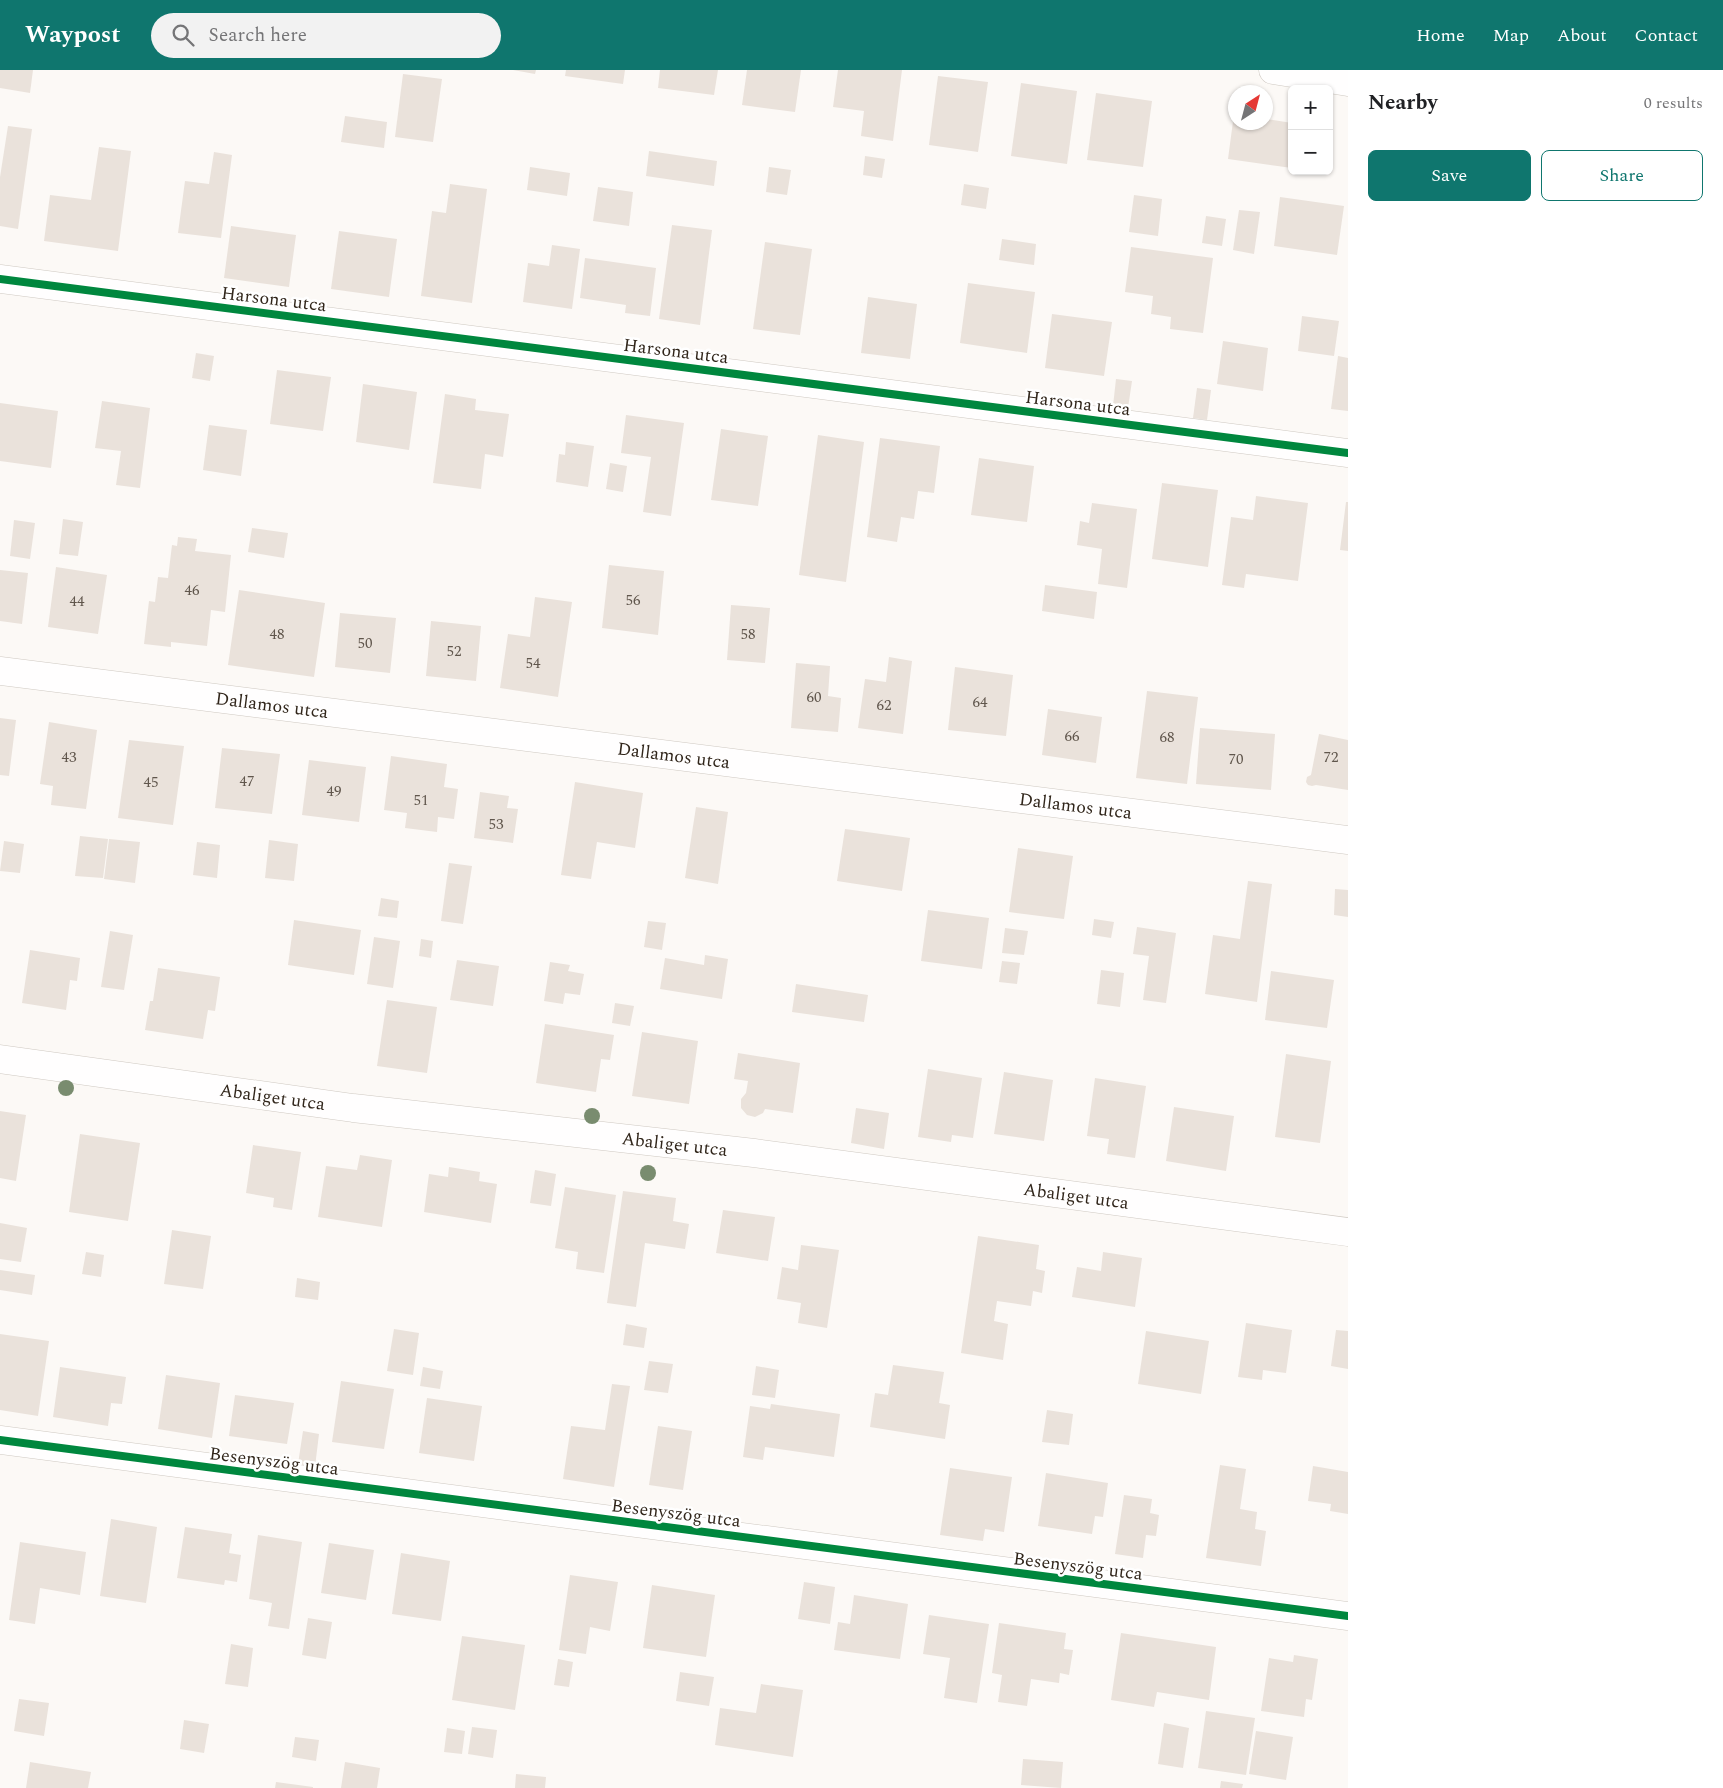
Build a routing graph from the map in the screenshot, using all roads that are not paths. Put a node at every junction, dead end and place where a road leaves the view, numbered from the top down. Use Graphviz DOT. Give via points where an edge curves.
graph roads {
  1 [pos="1273,70"];
  2 [pos="1348,82"];
  3 [pos="0,279"];
  4 [pos="1348,453"];
  5 [pos="0,671"];
  6 [pos="1348,840"];
  7 [pos="0,1058"];
  8 [pos="1348,1232"];
  9 [pos="0,1440"];
  10 [pos="1348,1616"];
  1 -- 2 [label="street"];
  3 -- 4 [label="street, Harsona utca"];
  5 -- 6 [label="street, Dallamos utca"];
  7 -- 8 [label="street, Abaliget utca" via="353,1108 754,1153"];
  9 -- 10 [label="street, Besenyszög utca"];
}
